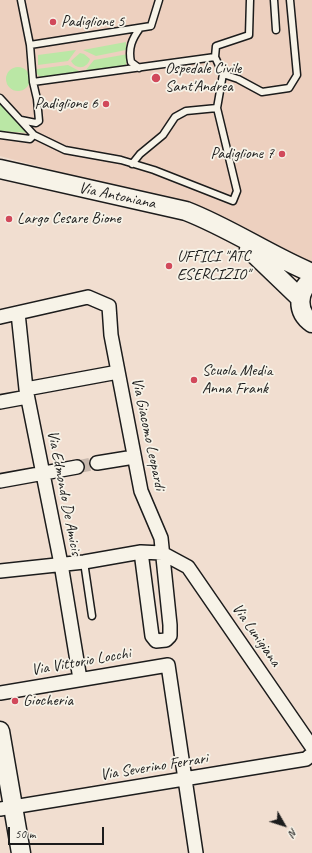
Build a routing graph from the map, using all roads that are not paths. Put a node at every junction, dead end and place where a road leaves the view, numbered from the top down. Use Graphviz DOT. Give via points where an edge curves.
graph roads {
  1 [pos="21,0"];
  2 [pos="159,0"];
  3 [pos="251,0"];
  4 [pos="274,0"];
  5 [pos="290,0"];
  6 [pos="140,28"];
  7 [pos="276,30"];
  8 [pos="30,44"];
  9 [pos="215,57"];
  10 [pos="139,68"];
  11 [pos="223,74"];
  12 [pos="33,82"];
  13 [pos="0,98"];
  14 [pos="217,108"];
  15 [pos="21,120"];
  16 [pos="0,135"];
  17 [pos="34,135"];
  18 [pos="132,164"];
  19 [pos="0,169"];
  20 [pos="232,231"];
  21 [pos="312,273"];
  22 [pos="312,280"];
  23 [pos="300,298"];
  24 [pos="18,314"];
  25 [pos="0,317"];
  26 [pos="310,325"];
  27 [pos="118,372"];
  28 [pos="26,393"];
  29 [pos="0,402"];
  30 [pos="134,457"];
  31 [pos="97,464"];
  32 [pos="77,467"];
  33 [pos="43,473"];
  34 [pos="0,481"];
  35 [pos="141,552"];
  36 [pos="162,553"];
  37 [pos="84,562"];
  38 [pos="61,564"];
  39 [pos="0,571"];
  40 [pos="92,616"];
  41 [pos="80,679"];
  42 [pos="0,694"];
  43 [pos="0,731"];
  44 [pos="312,747"];
  45 [pos="312,754"];
  46 [pos="184,779"];
  47 [pos="7,808"];
  48 [pos="21,853"];
  49 [pos="196,853"];
  1 -- 8 [label="lane"];
  2 -- 6 [label="lane" via="151,26"];
  3 -- 9 [label="lane" via="249,35 216,46"];
  4 -- 7 [label="lane"];
  5 -- 11 [label="lane" via="297,75 289,88 262,92"];
  6 -- 8 [label="lane"];
  6 -- 10 [label="lane" via="129,49 131,62"];
  8 -- 12 [label="lane"];
  9 -- 10 [label="lane"];
  9 -- 11 [label="lane"];
  10 -- 12 [label="lane"];
  11 -- 14 [label="lane"];
  12 -- 15 [label="lane" via="38,99 39,121 36,123"];
  13 -- 15 [label="lane"];
  14 -- 18 [label="lane" via="186,111 175,117 163,135"];
  14 -- 18 [label="lane" via="237,191 233,201"];
  15 -- 17 [label="lane"];
  16 -- 17 [label="lane" via="30,139"];
  17 -- 18 [label="lane" via="66,150"];
  19 -- 20 [label="street, Via Antoniana" via="186,211"];
  20 -- 21 [label="street, Via Antoniana"];
  20 -- 23 [label="street, Via Antoniana"];
  22 -- 23 [label="street" via="302,290"];
  23 -- 26 [label="street" via="303,313"];
  24 -- 25 [label="street"];
  24 -- 27 [label="street, Via Giacomo Leopardi" via="88,297 109,306 109,323"];
  24 -- 28 [label="street, Via Edmondo De Amicis"];
  27 -- 28 [label="street"];
  27 -- 30 [label="street, Via Giacomo Leopardi"];
  28 -- 29 [label="street"];
  28 -- 33 [label="street, Via Edmondo De Amicis"];
  30 -- 31 [label="street"];
  30 -- 36 [label="street, Via Giacomo Leopardi" via="141,491 161,538"];
  32 -- 33 [label="street"];
  33 -- 34 [label="street"];
  33 -- 38 [label="street, Via Edmondo De Amicis"];
  35 -- 36 [label="street"];
  35 -- 36 [label="street, Via Giacomo Leopardi" via="152,636 154,640 159,641 170,636"];
  35 -- 37 [label="street"];
  36 -- 44 [label="street, Via Lunigiana" via="188,567"];
  37 -- 38 [label="street"];
  37 -- 40 [label="lane"];
  38 -- 39 [label="street"];
  38 -- 41 [label="street, Via Edmondo De Amicis"];
  41 -- 42 [label="street, Via Vittorio Locchi"];
  41 -- 46 [label="street, Via Vittorio Locchi" via="168,665"];
  43 -- 47 [label="street"];
  45 -- 46 [label="street, Via Severino Ferrari" via="306,759"];
  46 -- 47 [label="street, Via Severino Ferrari"];
  46 -- 49 [label="street"];
  47 -- 48 [label="street"];
}
